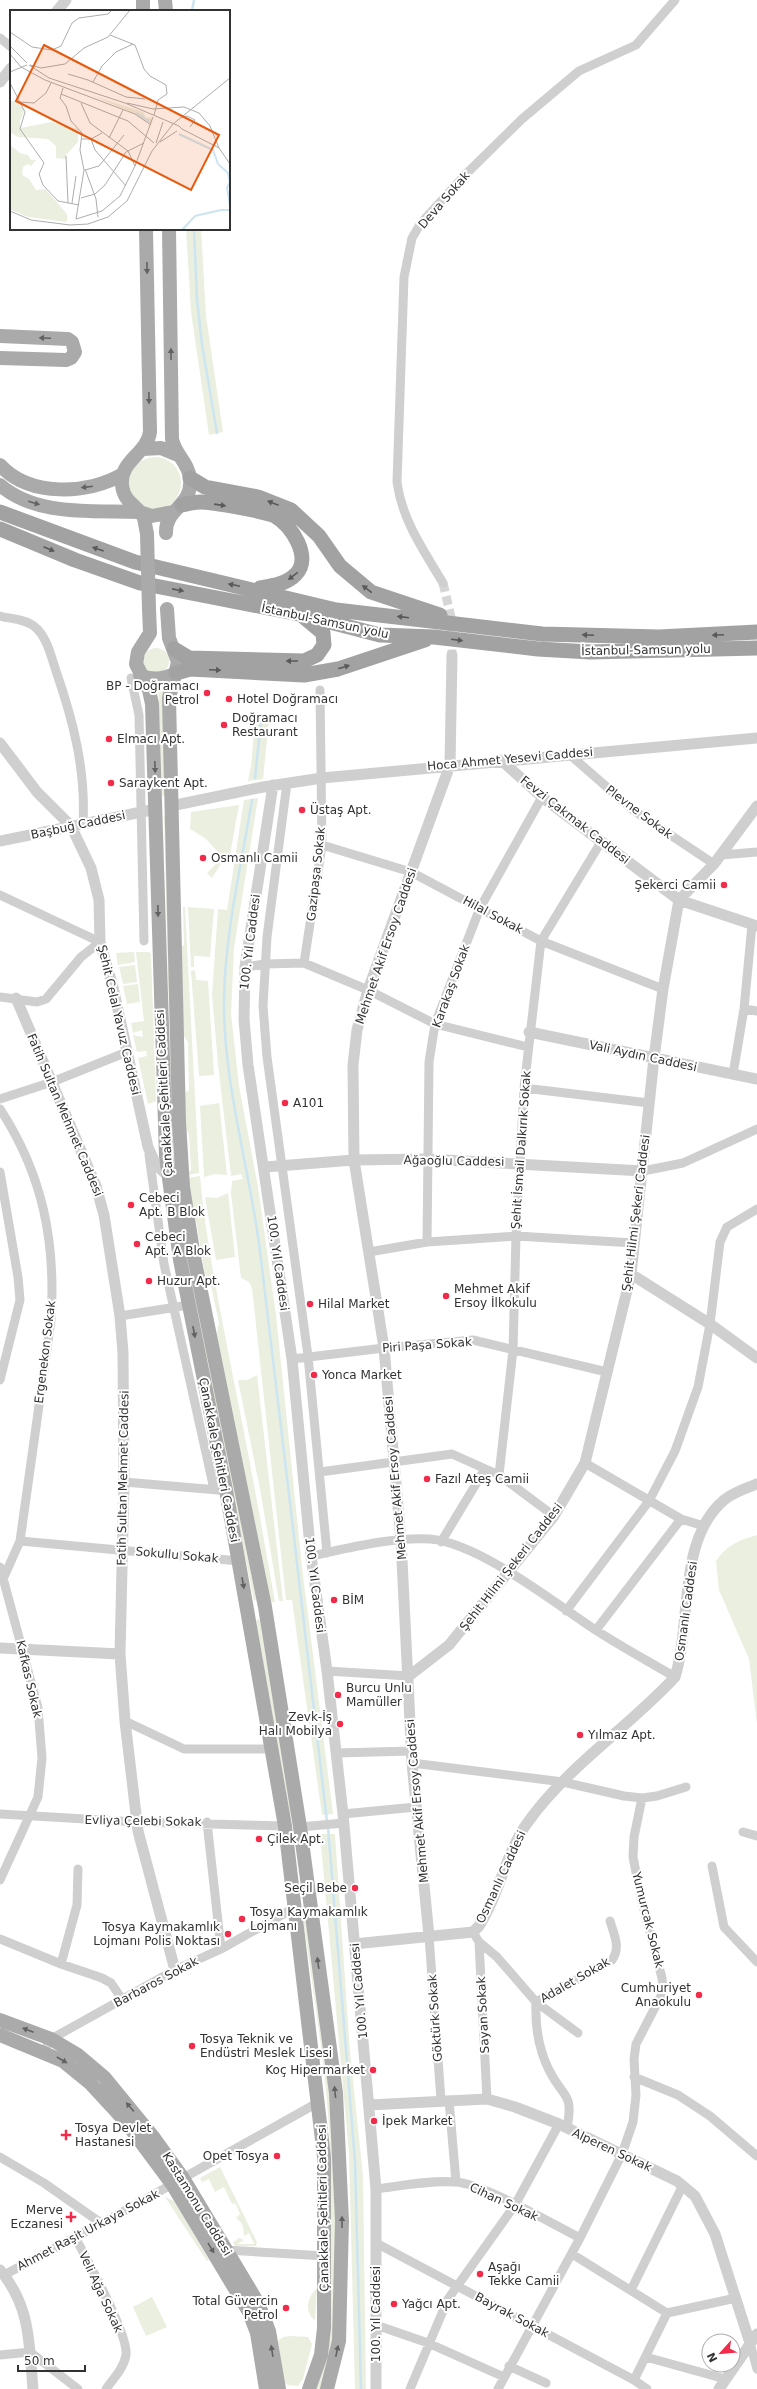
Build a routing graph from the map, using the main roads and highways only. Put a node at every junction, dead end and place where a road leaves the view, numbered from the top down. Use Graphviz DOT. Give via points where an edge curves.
graph roads {
  1 [pos="165,0"];
  2 [pos="166,10"];
  3 [pos="146,230"];
  4 [pos="169,230"];
  5 [pos="0,336"];
  6 [pos="0,358"];
  7 [pos="143,449"];
  8 [pos="178,456"];
  9 [pos="0,465"];
  10 [pos="123,474"];
  11 [pos="190,478"];
  12 [pos="0,485"];
  13 [pos="177,509"];
  14 [pos="0,512"];
  15 [pos="139,512"];
  16 [pos="0,529"];
  17 [pos="166,533"];
  18 [pos="252,589"];
  19 [pos="167,608"];
  20 [pos="300,614"];
  21 [pos="469,625"];
  22 [pos="757,632"];
  23 [pos="434,637"];
  24 [pos="141,647"];
  25 [pos="757,648"];
  26 [pos="174,649"];
  27 [pos="176,673"];
  28 [pos="135,676"];
  29 [pos="172,806"];
  30 [pos="156,809"];
  31 [pos="176,1189"];
  32 [pos="265,1607"];
  33 [pos="248,1610"];
  34 [pos="285,1826"];
  35 [pos="300,1826"];
  36 [pos="310,1900"];
  37 [pos="296,1905"];
  38 [pos="0,2020"];
  39 [pos="0,2035"];
  40 [pos="48,2045"];
  41 [pos="178,2181"];
  42 [pos="266,2389"];
  43 [pos="278,2389"];
  44 [pos="309,2389"];
  45 [pos="327,2389"];
  1 -- 2 [label="main road"];
  3 -- 7 [label="main road, one-way" via="150,432"];
  8 -- 4 [label="main road, one-way" via="172,439"];
  6 -- 5 [label="main road, one-way" via="66,360 75,352 72,342 68,340"];
  7 -- 8 [label="main road" via="161,448"];
  7 -- 10 [label="main road" via="130,461"];
  8 -- 11 [label="main road" via="187,467"];
  10 -- 9 [label="main road, one-way" via="102,484 62,489 26,484 9,475"];
  10 -- 15 [label="main road" via="122,485 125,495 130,505"];
  11 -- 13 [label="main road" via="188,495"];
  21 -- 11 [label="highway, one-way" via="371,592 340,566 319,536 291,510 258,497 205,487"];
  12 -- 15 [label="main road, one-way" via="19,498 51,507"];
  13 -- 15 [label="main road" via="152,516"];
  13 -- 17 [label="main road" via="167,519"];
  13 -- 18 [label="highway, one-way" via="200,502 247,509 274,516 291,529 300,545 301,567 296,575 279,585"];
  18 -- 14 [label="highway, İstanbul-Samsun yolu, one-way" via="135,562"];
  15 -- 24 [label="main road, Çanakkale Şehitleri Caddesi, bridge" via="146,534 150,633"];
  16 -- 20 [label="highway, İstanbul-Samsun yolu, one-way" via="140,583"];
  21 -- 18 [label="highway, İstanbul-Samsun yolu, one-way" via="336,610"];
  19 -- 26 [label="main road, Çanakkale Şehitleri Caddesi" via="168,633"];
  20 -- 23 [label="highway, İstanbul-Samsun yolu" via="380,635"];
  20 -- 26 [label="highway, one-way" via="323,633 324,645 317,654 304,661 189,658"];
  22 -- 21 [label="highway, İstanbul-Samsun yolu, one-way" via="622,637 542,634"];
  23 -- 25 [label="highway, İstanbul-Samsun yolu, one-way" via="590,652"];
  27 -- 23 [label="highway, one-way" via="190,669 304,676 338,669"];
  24 -- 26 [label="main road" via="159,641"];
  24 -- 28 [label="main road, Çanakkale Şehitleri Caddesi" via="136,659"];
  26 -- 27 [label="main road, Çanakkale Şehitleri Caddesi" via="178,662"];
  27 -- 28 [label="main road" via="157,679"];
  27 -- 29 [label="main road, Çanakkale Şehitleri Caddesi" via="169,698"];
  28 -- 30 [label="main road, Çanakkale Şehitleri Caddesi, one-way" via="149,690 152,704"];
  29 -- 30 [label="main road"];
  29 -- 31 [label="main road, Çanakkale Şehitleri Caddesi" via="179,1122"];
  30 -- 31 [label="main road, Çanakkale Şehitleri Caddesi, one-way" via="162,1096 168,1176"];
  31 -- 32 [label="main road, Çanakkale Şehitleri Caddesi" via="195,1265"];
  31 -- 33 [label="main road, Çanakkale Şehitleri Caddesi, one-way" via="189,1305 220,1490 239,1560"];
  32 -- 33 [label="main road"];
  32 -- 35 [label="main road, Çanakkale Şehitleri Caddesi"];
  33 -- 34 [label="main road, Çanakkale Şehitleri Caddesi"];
  34 -- 35 [label="main road"];
  34 -- 37 [label="main road, Çanakkale Şehitleri Caddesi"];
  35 -- 36 [label="main road, Çanakkale Şehitleri Caddesi"];
  36 -- 37 [label="main road"];
  45 -- 36 [label="main road, Çanakkale Şehitleri Caddesi, one-way" via="339,2341 341,2174 336,2093"];
  37 -- 44 [label="main road, Çanakkale Şehitleri Caddesi" via="324,2157 323,2342"];
  40 -- 38 [label="main road, Kastamonu Caddesi, one-way"];
  39 -- 40 [label="main road, Kastamonu Caddesi"];
  40 -- 41 [label="main road, Kastamonu Caddesi" via="78,2055 104,2077 135,2114"];
  41 -- 42 [label="main road, Kastamonu Caddesi, one-way" via="254,2322"];
  43 -- 41 [label="main road, Kastamonu Caddesi, one-way" via="267,2324 258,2303 226,2250"];
}
